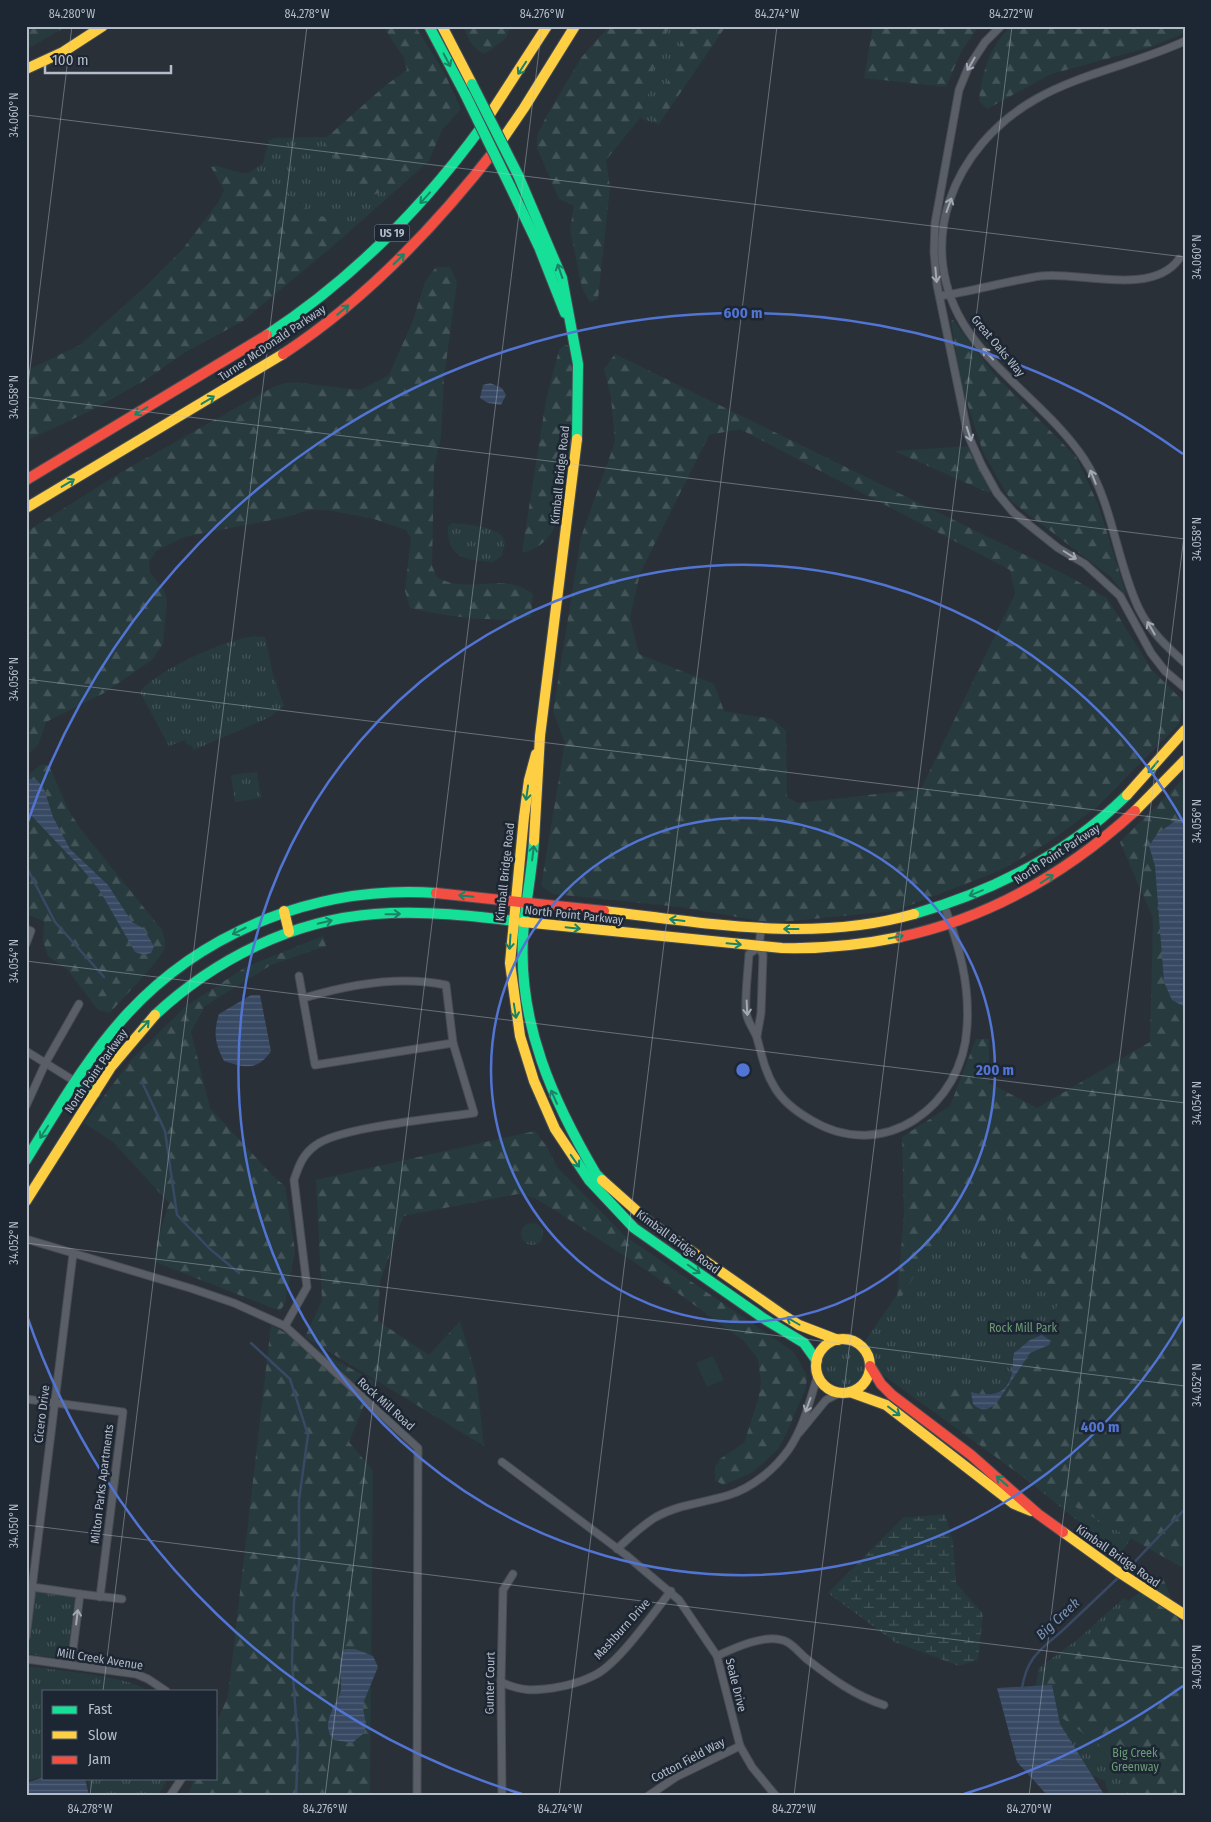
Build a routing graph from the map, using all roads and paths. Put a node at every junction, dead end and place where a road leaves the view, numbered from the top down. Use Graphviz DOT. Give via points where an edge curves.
graph roads {
  1 [pos="103,26"];
  2 [pos="428,26"];
  3 [pos="442,26"];
  4 [pos="547,26"];
  5 [pos="575,26"];
  6 [pos="1000,26"];
  7 [pos="1185,41"];
  8 [pos="26,68"];
  9 [pos="1179,258"];
  10 [pos="950,295"];
  11 [pos="940,296"];
  12 [pos="573,336"];
  13 [pos="26,480"];
  14 [pos="26,508"];
  15 [pos="1185,663"];
  16 [pos="1185,688"];
  17 [pos="1185,730"];
  18 [pos="540,736"];
  19 [pos="1185,760"];
  20 [pos="515,900"];
  21 [pos="527,902"];
  22 [pos="944,905"];
  23 [pos="284,911"];
  24 [pos="512,921"];
  25 [pos="524,922"];
  26 [pos="950,923"];
  27 [pos="761,928"];
  28 [pos="26,930"];
  29 [pos="289,932"];
  30 [pos="26,944"];
  31 [pos="759,947"];
  32 [pos="299,976"];
  33 [pos="304,998"];
  34 [pos="79,1004"];
  35 [pos="757,1037"];
  36 [pos="453,1043"];
  37 [pos="26,1051"];
  38 [pos="46,1062"];
  39 [pos="76,1082"];
  40 [pos="95,1093"];
  41 [pos="26,1105"];
  42 [pos="26,1160"];
  43 [pos="26,1201"];
  44 [pos="26,1239"];
  45 [pos="73,1254"];
  46 [pos="285,1326"];
  47 [pos="838,1340"];
  48 [pos="817,1361"];
  49 [pos="870,1366"];
  50 [pos="818,1374"];
  51 [pos="846,1392"];
  52 [pos="26,1399"];
  53 [pos="55,1402"];
  54 [pos="797,1435"];
  55 [pos="502,1462"];
  56 [pos="1038,1514"];
  57 [pos="617,1548"];
  58 [pos="513,1574"];
  59 [pos="32,1588"];
  60 [pos="671,1591"];
  61 [pos="80,1594"];
  62 [pos="100,1596"];
  63 [pos="122,1599"];
  64 [pos="1185,1615"];
  65 [pos="26,1637"];
  66 [pos="717,1656"];
  67 [pos="26,1659"];
  68 [pos="71,1665"];
  69 [pos="501,1682"];
  70 [pos="164,1690"];
  71 [pos="884,1705"];
  72 [pos="740,1746"];
  73 [pos="181,1780"];
  74 [pos="170,1796"];
  75 [pos="417,1796"];
  76 [pos="502,1796"];
  77 [pos="648,1796"];
  78 [pos="776,1796"];
  1 -- 8 [label="main road" via="63,52"];
  2 -- 12 [label="main road, Kimball Bridge Road, one-way, bridge" via="540,247"];
  12 -- 3 [label="main road, Kimball Bridge Road, one-way, bridge" via="562,278 553,253 518,175"];
  4 -- 13 [label="main road, Turner McDonald Parkway / US 19, one-way" via="492,114 451,168 398,227 342,278 254,344"];
  14 -- 5 [label="main road, Turner McDonald Parkway / US 19, one-way" via="271,362 364,292 418,241 483,167 537,92"];
  6 -- 11 [label="street, one-way" via="984,42 959,90 936,223 934,252"];
  10 -- 7 [label="street, Great Oaks Way, one-way" via="942,255 945,214 966,161 984,139 1002,121 1048,93"];
  9 -- 10 [label="street" via="1174,266 1138,279 1111,281 1042,276"];
  10 -- 11 [label="street"];
  15 -- 10 [label="street, Great Oaks Way, one-way" via="1156,636 1140,609 1085,461 976,342"];
  11 -- 16 [label="street, one-way" via="968,434 997,493 1013,512 1084,564 1120,596 1151,653 1165,671"];
  12 -- 18 [label="main road, Kimball Bridge Road" via="579,390 578,433"];
  17 -- 22 [label="main road, North Point Parkway, one-way" via="1145,777 1078,837 1008,879"];
  18 -- 20 [label="main road, Kimball Bridge Road, one-way" via="529,780"];
  21 -- 18 [label="main road, Kimball Bridge Road, one-way"];
  26 -- 19 [label="main road, North Point Parkway, one-way" via="1020,894 1089,851 1131,818"];
  20 -- 21 [label="main road, North Point Parkway"];
  20 -- 23 [label="main road, North Point Parkway, one-way" via="423,892 382,893 317,902"];
  20 -- 24 [label="main road, Kimball Bridge Road"];
  21 -- 25 [label="main road, Kimball Bridge Road"];
  27 -- 21 [label="main road, North Point Parkway, one-way"];
  22 -- 26 [label="street"];
  22 -- 27 [label="main road, North Point Parkway, one-way" via="852,926"];
  23 -- 29 [label="main road"];
  23 -- 39 [label="main road, North Point Parkway, one-way" via="223,939 172,972 117,1025"];
  24 -- 25 [label="main road, North Point Parkway"];
  29 -- 24 [label="main road, North Point Parkway, one-way" via="375,914"];
  24 -- 48 [label="main road, Kimball Bridge Road, one-way" via="510,963 520,1036 554,1129 578,1165 634,1228 804,1343"];
  25 -- 31 [label="main road, North Point Parkway, one-way"];
  47 -- 25 [label="main road, Kimball Bridge Road, one-way" via="783,1315 648,1221 596,1174 567,1124 539,1056 524,986"];
  31 -- 26 [label="main road, North Point Parkway, one-way" via="821,948 864,943"];
  26 -- 35 [label="street" via="962,958 966,984 964,1046 956,1072 934,1106 911,1124 879,1134 863,1135 829,1129 815,1122 788,1104 775,1088 763,1065"];
  27 -- 31 [label="street"];
  28 -- 30 [label="street" via="31,931"];
  40 -- 29 [label="main road, North Point Parkway, one-way" via="128,1044 172,998 220,965"];
  31 -- 35 [label="street" via="763,955"];
  31 -- 35 [label="street, one-way" via="749,954 746,1013"];
  32 -- 33 [label="street"];
  33 -- 36 [label="street" via="337,988 400,980 446,984"];
  33 -- 36 [label="street" via="316,1065"];
  34 -- 38 [label="street"];
  36 -- 46 [label="street" via="474,1113 349,1132 317,1143 304,1154 294,1180 307,1287"];
  37 -- 38 [label="street"];
  38 -- 39 [label="street"];
  38 -- 41 [label="street"];
  39 -- 40 [label="main road"];
  39 -- 42 [label="main road, North Point Parkway, one-way"];
  40 -- 43 [label="main road, North Point Parkway"];
  44 -- 45 [label="street, Rock Mill Road"];
  45 -- 46 [label="street, Rock Mill Road" via="193,1289"];
  45 -- 53 [label="street, Cicero Drive"];
  46 -- 75 [label="street, Rock Mill Road" via="418,1448"];
  47 -- 48 [label="main road" via="825,1346"];
  47 -- 49 [label="main road" via="858,1344 866,1353"];
  48 -- 50 [label="main road"];
  49 -- 51 [label="main road" via="864,1382"];
  56 -- 49 [label="main road, Kimball Bridge Road, one-way" via="971,1455 892,1395"];
  50 -- 51 [label="main road" via="825,1386"];
  50 -- 54 [label="street, one-way"];
  51 -- 54 [label="street" via="826,1400"];
  51 -- 56 [label="main road, Kimball Bridge Road, one-way" via="886,1405 1014,1504"];
  52 -- 53 [label="street, Milton Parks Apartments"];
  53 -- 59 [label="street, Cicero Drive"];
  53 -- 62 [label="street, Milton Parks Apartments" via="122,1412"];
  54 -- 57 [label="street" via="781,1460 752,1484 729,1495 683,1506 656,1518"];
  55 -- 57 [label="street"];
  56 -- 64 [label="main road, Kimball Bridge Road" via="1087,1551"];
  57 -- 60 [label="street, Seale Drive"];
  58 -- 69 [label="street, Gunter Court" via="503,1590"];
  59 -- 61 [label="street"];
  59 -- 65 [label="street, Cicero Drive"];
  60 -- 66 [label="street, Seale Drive"];
  60 -- 69 [label="street, Mashburn Drive" via="612,1661 594,1676 541,1690 517,1690"];
  61 -- 62 [label="street"];
  68 -- 61 [label="street, one-way"];
  62 -- 63 [label="street"];
  66 -- 71 [label="street" via="746,1642 787,1641 829,1676 864,1699"];
  66 -- 72 [label="street, Seale Drive"];
  67 -- 68 [label="street, Mill Creek Avenue"];
  68 -- 70 [label="street, Mill Creek Avenue" via="136,1674"];
  69 -- 76 [label="street, Gunter Court"];
  72 -- 77 [label="street, Cotton Field Way" via="676,1777"];
  72 -- 78 [label="street, Seale Drive" via="752,1768"];
  73 -- 74 [label="street"];
}
